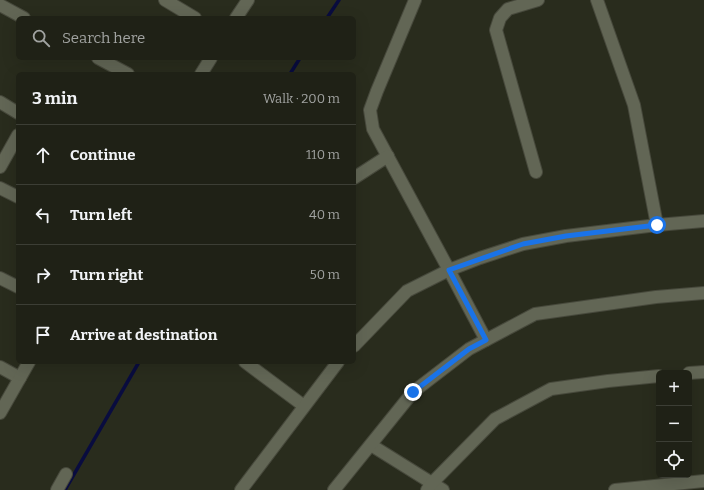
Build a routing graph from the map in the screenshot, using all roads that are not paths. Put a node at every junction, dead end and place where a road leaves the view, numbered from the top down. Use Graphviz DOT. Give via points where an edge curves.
graph roads {
  1 [pos="165,0"];
  2 [pos="248,0"];
  3 [pos="415,0"];
  4 [pos="538,0"];
  5 [pos="597,0"];
  6 [pos="4,4"];
  7 [pos="21,16"];
  8 [pos="192,16"];
  9 [pos="237,16"];
  10 [pos="102,60"];
  11 [pos="210,60"];
  12 [pos="124,72"];
  13 [pos="202,72"];
  14 [pos="0,102"];
  15 [pos="16,112"];
  16 [pos="16,139"];
  17 [pos="388,156"];
  18 [pos="0,167"];
  19 [pos="536,172"];
  20 [pos="356,177"];
  21 [pos="0,188"];
  22 [pos="16,196"];
  23 [pos="704,221"];
  24 [pos="657,225"];
  25 [pos="449,270"];
  26 [pos="0,278"];
  27 [pos="16,286"];
  28 [pos="704,293"];
  29 [pos="486,340"];
  30 [pos="356,344"];
  31 [pos="28,364"];
  32 [pos="248,364"];
  33 [pos="336,364"];
  34 [pos="0,367"];
  35 [pos="704,372"];
  36 [pos="692,373"];
  37 [pos="656,376"];
  38 [pos="20,378"];
  39 [pos="304,406"];
  40 [pos="0,413"];
  41 [pos="371,445"];
  42 [pos="66,474"];
  43 [pos="704,481"];
  44 [pos="430,487"];
  45 [pos="57,490"];
  46 [pos="241,490"];
  47 [pos="334,490"];
  48 [pos="443,490"];
  49 [pos="615,490"];
  1 -- 8 [label="street"];
  2 -- 9 [label="street"];
  3 -- 17 [label="street" via="370,110 373,129"];
  4 -- 19 [label="street" via="508,9 500,18 496,30"];
  5 -- 24 [label="street" via="634,105"];
  6 -- 7 [label="street"];
  10 -- 12 [label="street"];
  11 -- 13 [label="street"];
  14 -- 15 [label="street"];
  16 -- 18 [label="street"];
  17 -- 20 [label="street"];
  17 -- 25 [label="street"];
  21 -- 22 [label="street"];
  23 -- 24 [label="street"];
  24 -- 25 [label="street" via="523,244"];
  25 -- 29 [label="street"];
  25 -- 30 [label="street" via="407,291"];
  26 -- 27 [label="street"];
  28 -- 29 [label="street" via="535,314"];
  29 -- 41 [label="street" via="469,349 413,392"];
  31 -- 38 [label="street"];
  32 -- 39 [label="street"];
  33 -- 39 [label="street"];
  34 -- 38 [label="street"];
  35 -- 36 [label="street"];
  37 -- 44 [label="street" via="551,389 495,419"];
  38 -- 40 [label="street"];
  39 -- 46 [label="street"];
  41 -- 44 [label="street"];
  41 -- 47 [label="street"];
  42 -- 45 [label="street"];
  43 -- 49 [label="street"];
  44 -- 48 [label="street"];
}
